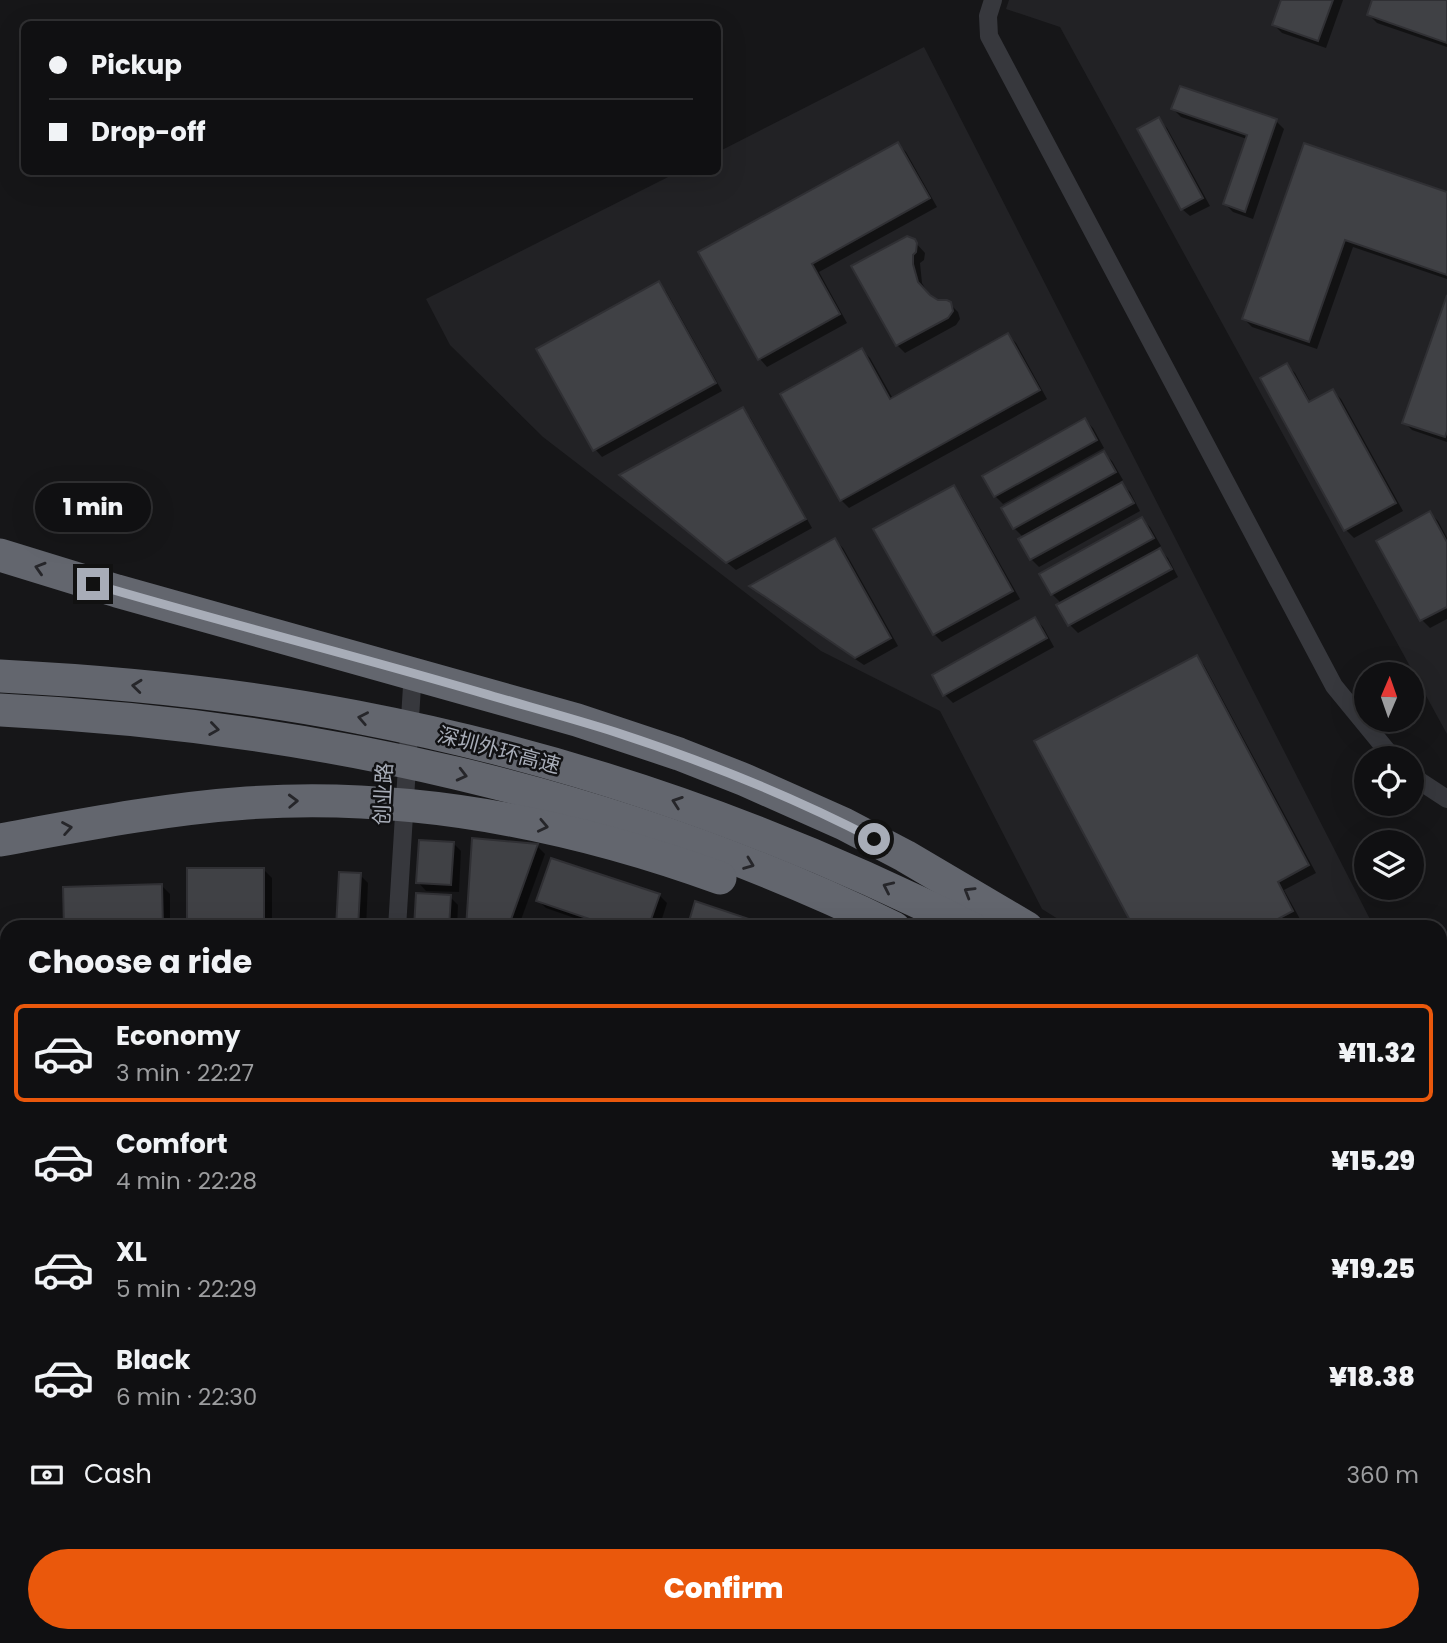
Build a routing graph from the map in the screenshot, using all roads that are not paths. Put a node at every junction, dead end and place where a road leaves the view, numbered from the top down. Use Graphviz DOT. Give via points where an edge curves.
graph roads {
  1 [pos="993,0"];
  2 [pos="0,555"];
  3 [pos="413,663"];
  4 [pos="0,676"];
  5 [pos="0,710"];
  6 [pos="1383,746"];
  7 [pos="1424,784"];
  8 [pos="1447,799"];
  9 [pos="0,840"];
  10 [pos="397,920"];
  11 [pos="830,920"];
  12 [pos="876,920"];
  13 [pos="954,920"];
  14 [pos="1014,920"];
  1 -- 6 [label="street" via="989,36 1334,686"];
  14 -- 2 [label="highway, one-way, bridge" via="854,829 679,754"];
  3 -- 10 [label="street, 创业路"];
  13 -- 4 [label="highway, 深圳外环高速, one-way, bridge" via="757,831 611,780 510,752 303,707 146,687"];
  5 -- 12 [label="highway, 深圳外环高速, one-way, bridge" via="198,727 428,766 662,832 786,879"];
  7 -- 8 [label="street"];
  9 -- 11 [label="highway, one-way, bridge" via="234,804 339,801 433,807 596,838 709,873"];
}
